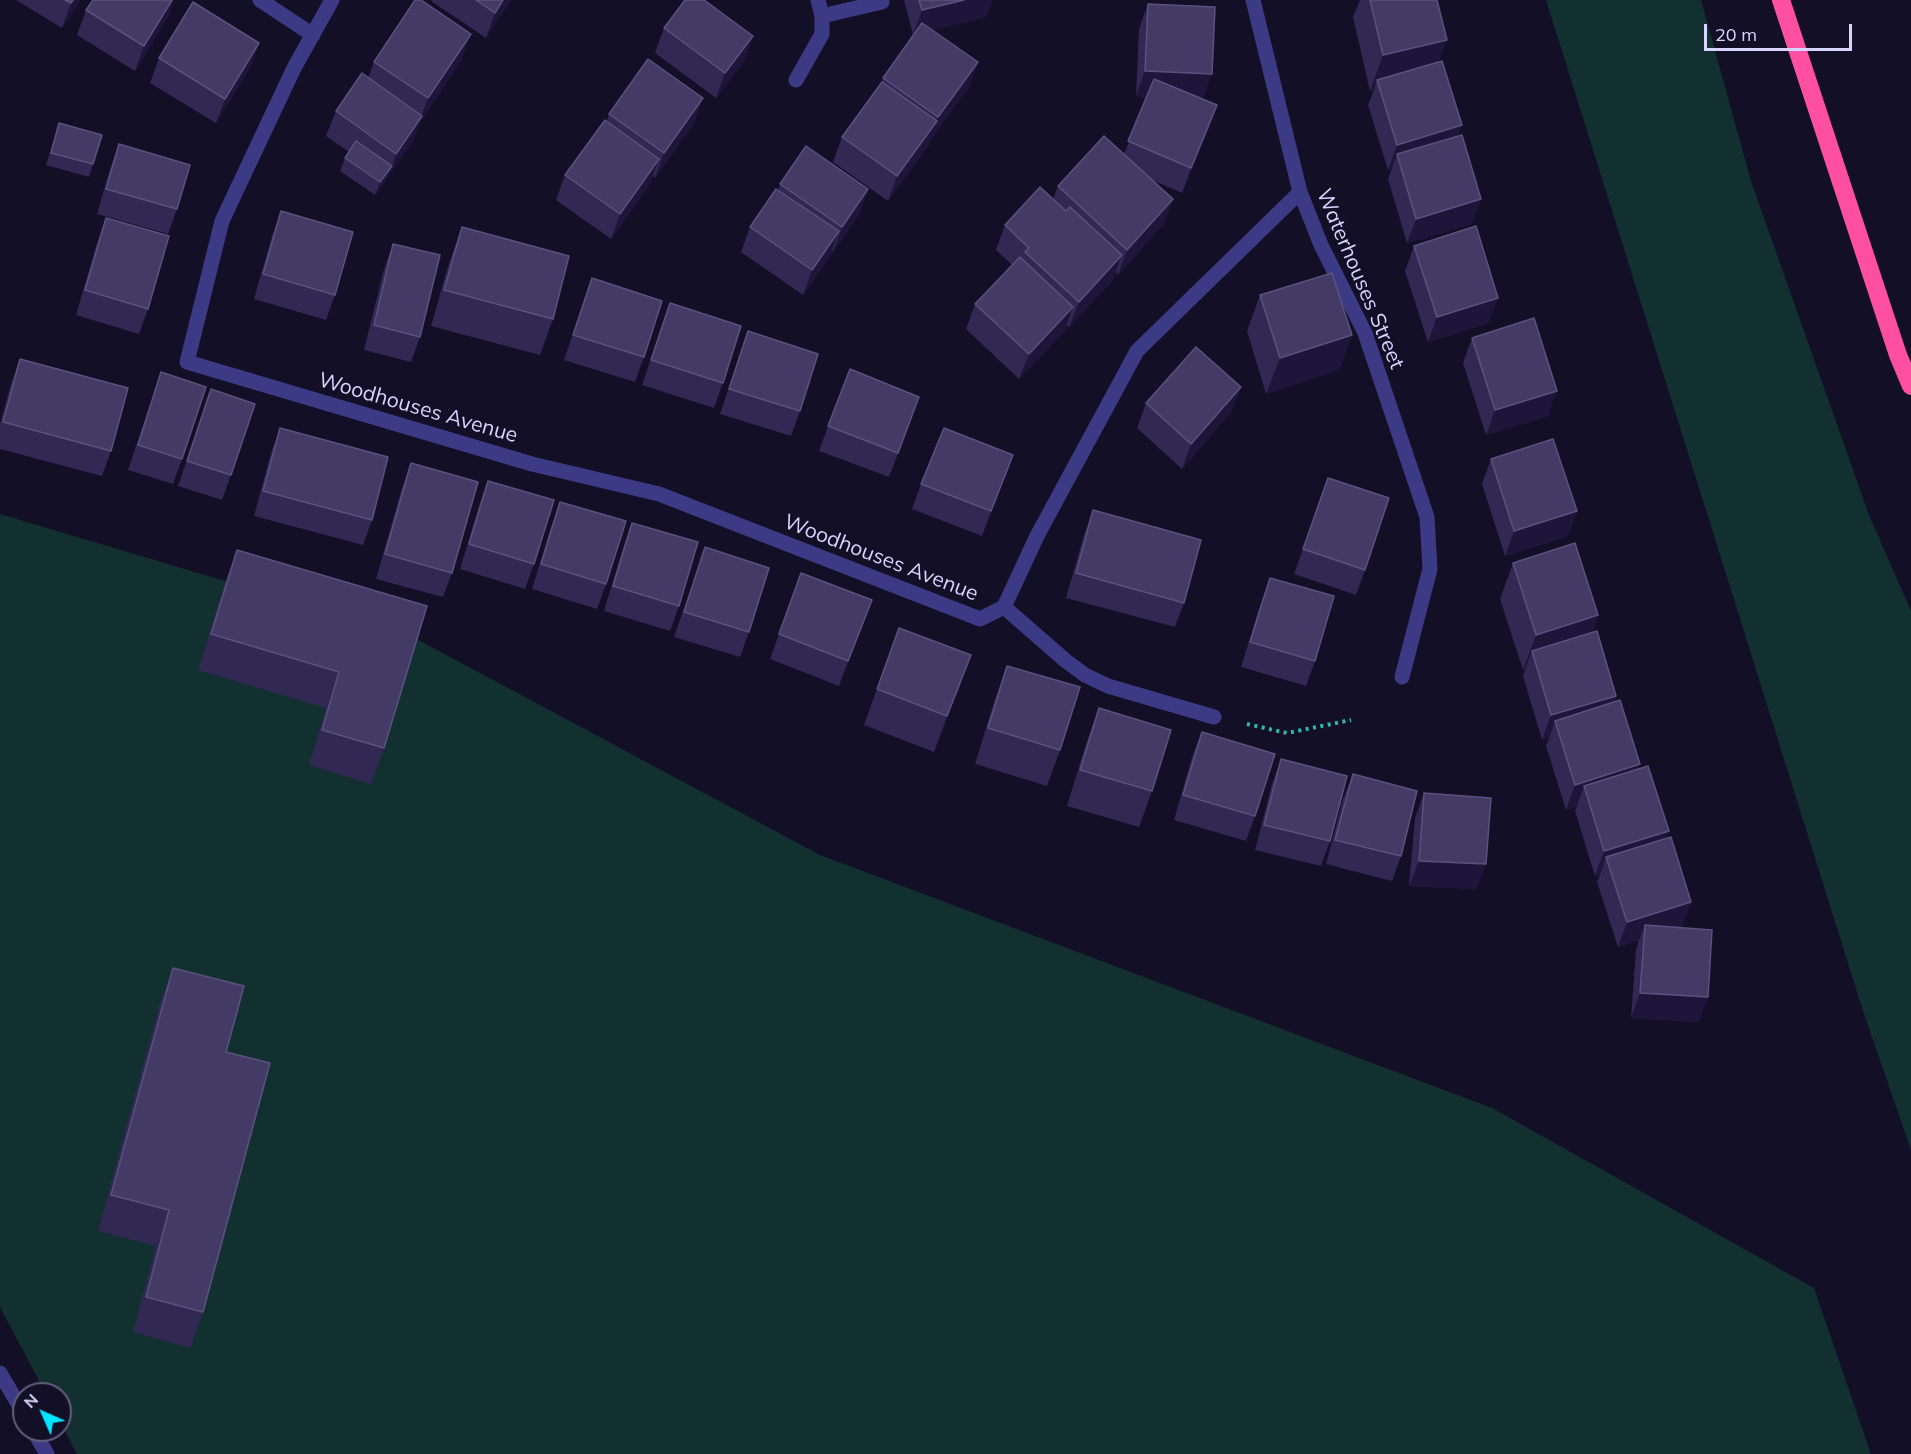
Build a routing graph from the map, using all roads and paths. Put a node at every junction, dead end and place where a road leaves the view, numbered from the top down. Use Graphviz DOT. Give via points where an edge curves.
graph roads {
  1 [pos="260,0"];
  2 [pos="332,0"];
  3 [pos="818,0"];
  4 [pos="1253,0"];
  5 [pos="1781,0"];
  6 [pos="882,3"];
  7 [pos="822,16"];
  8 [pos="313,35"];
  9 [pos="796,80"];
  10 [pos="1300,192"];
  11 [pos="1911,386"];
  12 [pos="1004,607"];
  13 [pos="1402,677"];
  14 [pos="1214,717"];
  15 [pos="1351,720"];
  16 [pos="0,1372"];
  17 [pos="12,1393"];
  1 -- 8 [label="street"];
  2 -- 8 [label="street, Woodhouses Avenue"];
  3 -- 7 [label="street"];
  4 -- 10 [label="street, Waterhouses Street"];
  5 -- 11 [label="highway"];
  6 -- 7 [label="street"];
  7 -- 9 [label="street" via="822,34"];
  8 -- 12 [label="street, Woodhouses Avenue" via="222,221 187,362 532,464 659,494 980,619"];
  10 -- 12 [label="street, Woodhouses Avenue" via="1137,351 1037,536"];
  10 -- 13 [label="street, Waterhouses Street" via="1320,245 1365,333 1427,517 1430,569"];
  12 -- 14 [label="street, Woodhouses Avenue" via="1085,675 1108,686"];
  14 -- 15 [label="path" via="1287,734"];
  16 -- 17 [label="street"];
}
